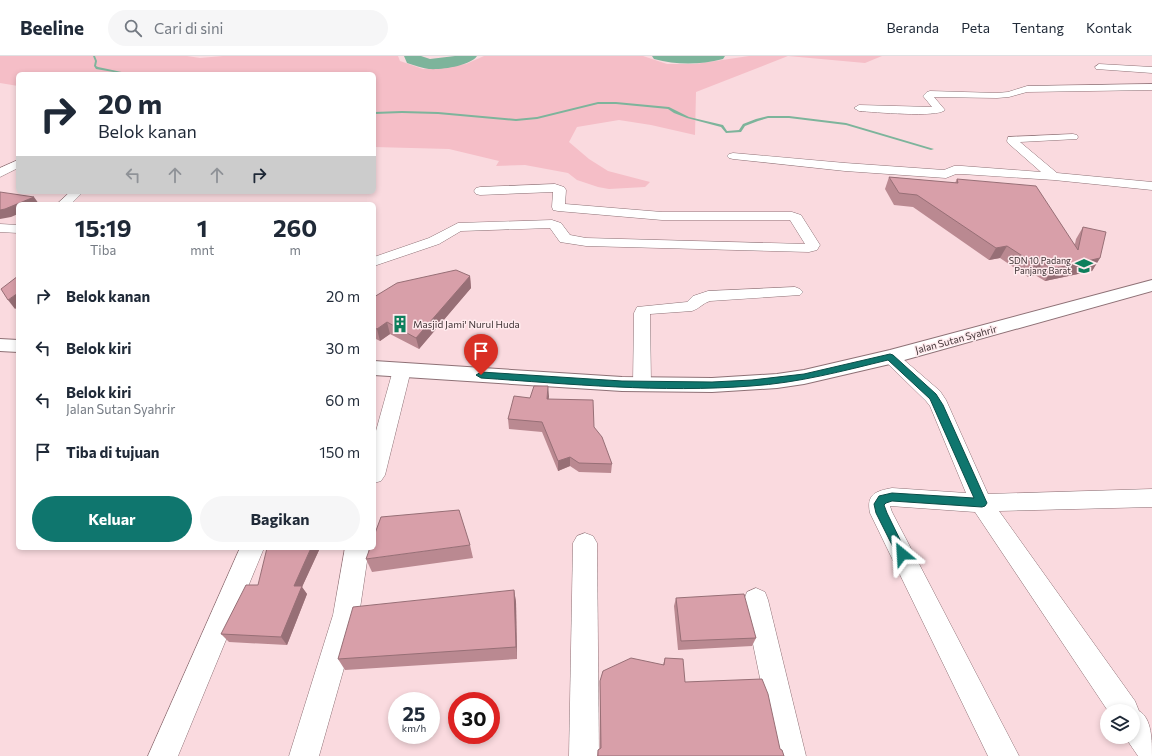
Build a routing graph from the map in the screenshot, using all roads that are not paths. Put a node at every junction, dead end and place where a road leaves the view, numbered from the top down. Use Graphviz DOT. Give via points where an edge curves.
graph roads {
  1 [pos="1099,67"];
  2 [pos="1152,70"];
  3 [pos="1152,87"];
  4 [pos="859,108"];
  5 [pos="1073,137"];
  6 [pos="733,156"];
  7 [pos="16,164"];
  8 [pos="0,172"];
  9 [pos="1054,176"];
  10 [pos="1152,186"];
  11 [pos="480,191"];
  12 [pos="75,194"];
  13 [pos="65,202"];
  14 [pos="0,228"];
  15 [pos="16,229"];
  16 [pos="376,261"];
  17 [pos="1152,285"];
  18 [pos="795,292"];
  19 [pos="890,356"];
  20 [pos="376,368"];
  21 [pos="402,370"];
  22 [pos="642,385"];
  23 [pos="376,465"];
  24 [pos="1152,498"];
  25 [pos="982,503"];
  26 [pos="586,543"];
  27 [pos="251,550"];
  28 [pos="357,550"];
  29 [pos="756,600"];
  30 [pos="1120,704"];
  31 [pos="1140,733"];
  32 [pos="1152,750"];
  33 [pos="163,756"];
  34 [pos="304,756"];
  35 [pos="584,756"];
  36 [pos="790,756"];
  37 [pos="1004,756"];
  1 -- 2 [label="street"];
  3 -- 4 [label="street" via="1027,90 1000,95 930,94 928,96 940,110"];
  5 -- 9 [label="street" via="1012,139"];
  6 -- 9 [label="street" via="946,174 958,170"];
  7 -- 8 [label="street"];
  9 -- 10 [label="street"];
  11 -- 16 [label="street" via="555,188 560,190 558,207 573,209 662,216 792,216 796,218 813,245 809,248 586,242 565,239 552,224 466,225 451,229 434,241"];
  12 -- 13 [label="street"];
  14 -- 15 [label="street"];
  17 -- 19 [label="highway, Jalan Sutan Syahrir"];
  18 -- 22 [label="street" via="708,296 699,299 692,306 643,310"];
  19 -- 22 [label="highway, Jalan Sutan Syahrir" via="777,381 712,385"];
  19 -- 25 [label="street" via="936,401"];
  20 -- 21 [label="highway, Jalan Sutan Syahrir"];
  21 -- 22 [label="highway, Jalan Sutan Syahrir"];
  21 -- 23 [label="street"];
  24 -- 25 [label="street"];
  25 -- 30 [label="street"];
  25 -- 37 [label="street" via="892,497 882,499 879,504 881,513"];
  26 -- 35 [label="street"];
  27 -- 33 [label="street"];
  28 -- 34 [label="street" via="346,615"];
  29 -- 36 [label="street"];
  31 -- 32 [label="street"];
}
